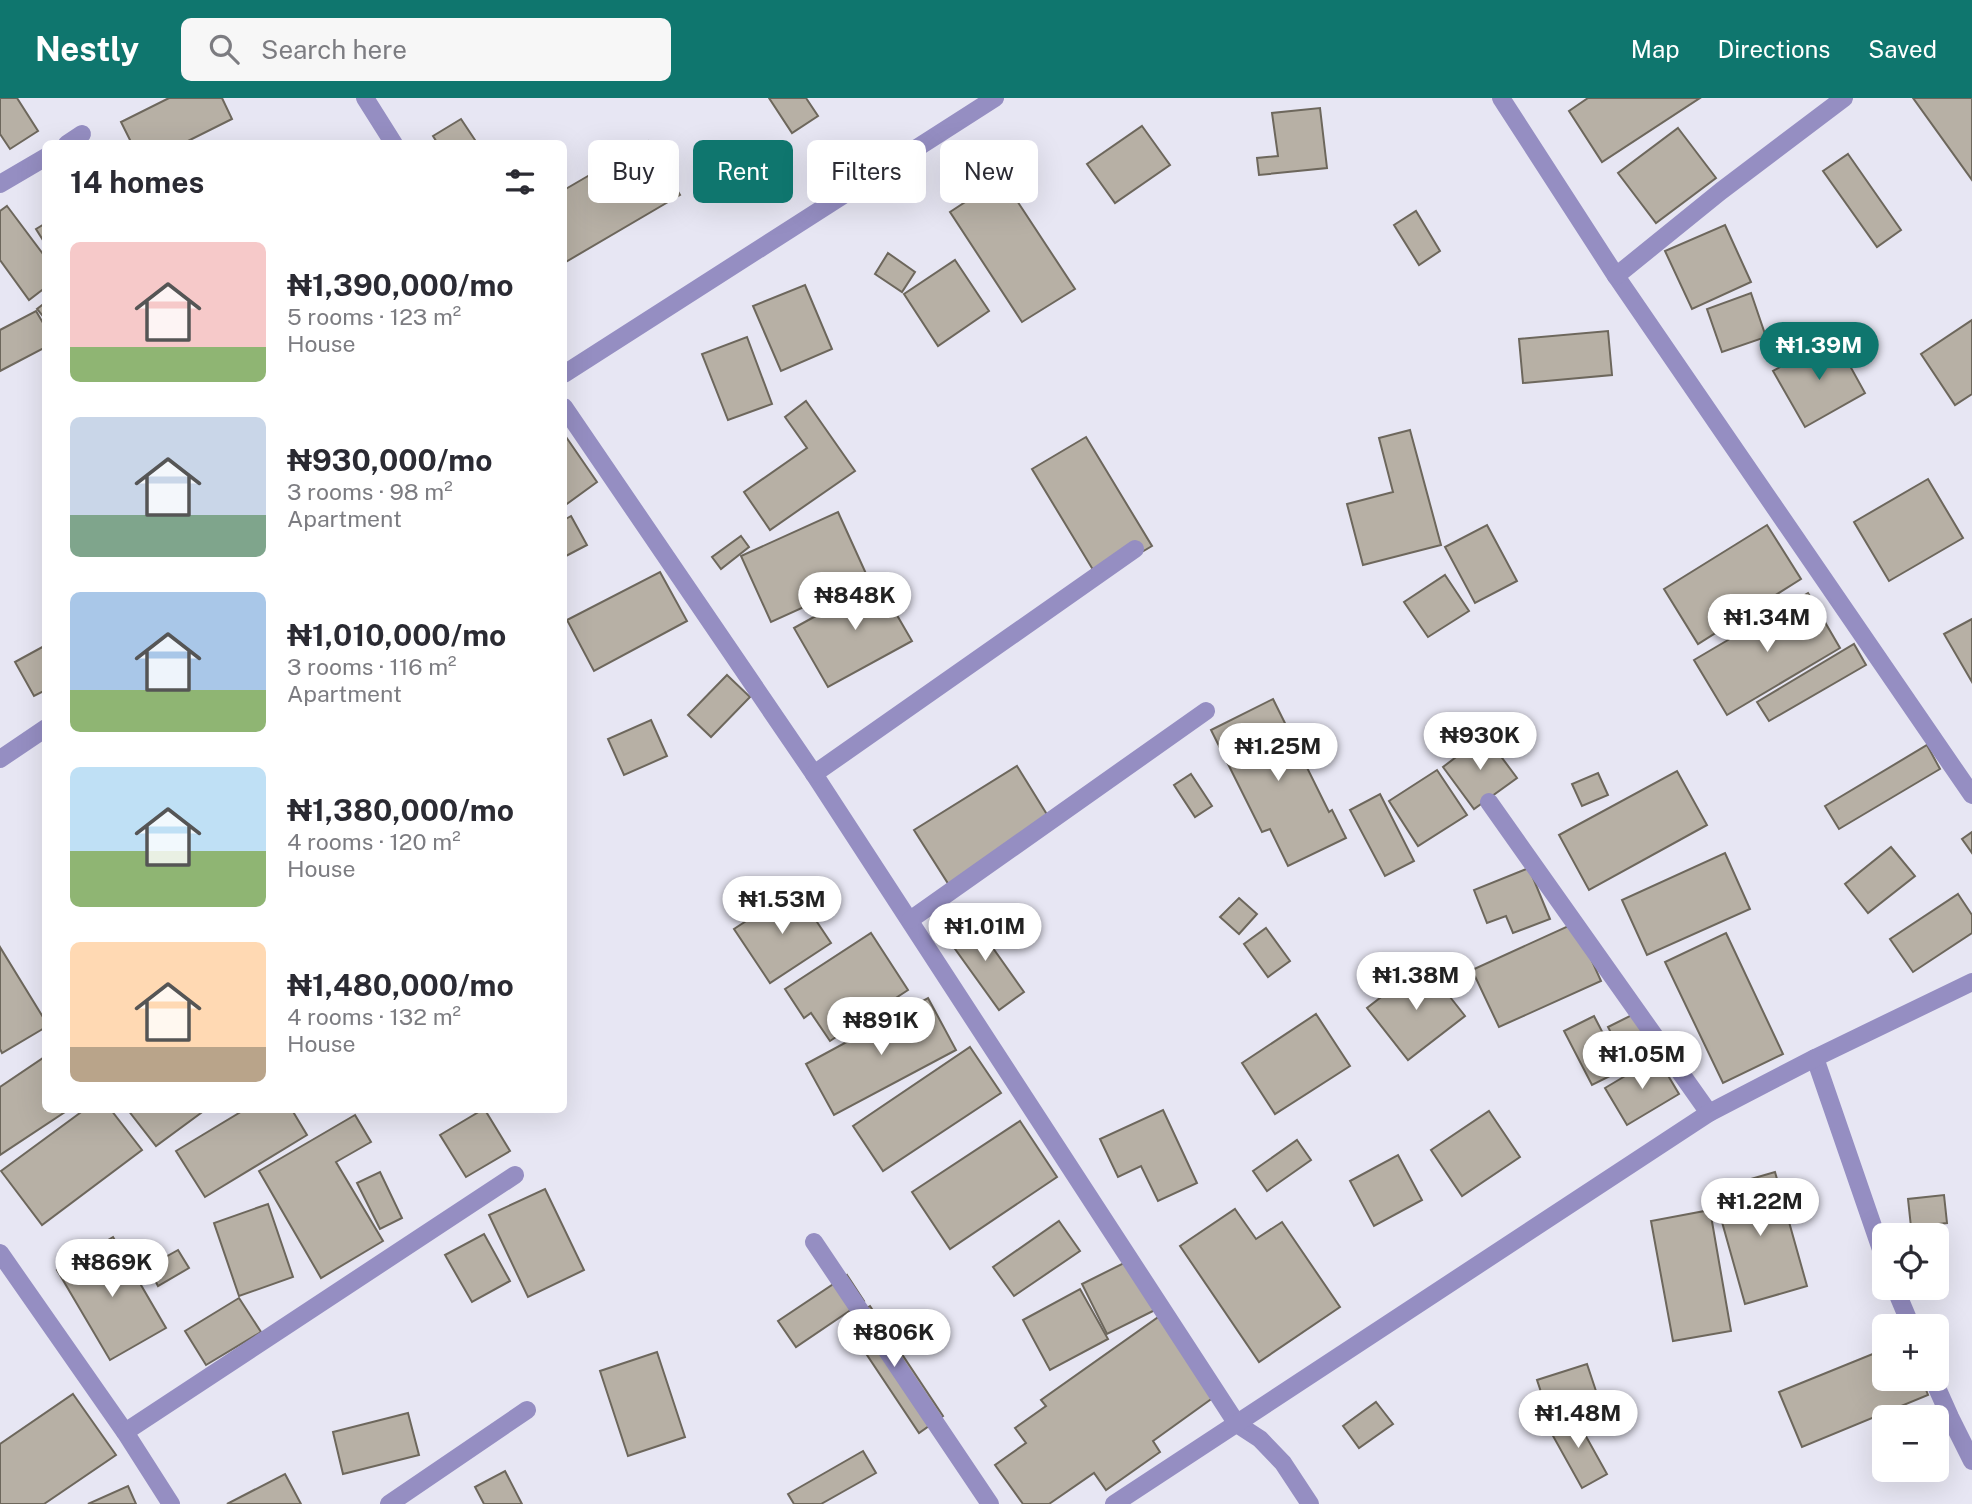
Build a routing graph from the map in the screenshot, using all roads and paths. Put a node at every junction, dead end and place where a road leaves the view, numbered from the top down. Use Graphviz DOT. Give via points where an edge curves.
graph roads {
  1 [pos="365,98"];
  2 [pos="995,98"];
  3 [pos="1501,98"];
  4 [pos="1844,98"];
  5 [pos="82,134"];
  6 [pos="73,140"];
  7 [pos="391,140"];
  8 [pos="42,158"];
  9 [pos="0,184"];
  10 [pos="1616,276"];
  11 [pos="567,372"];
  12 [pos="567,411"];
  13 [pos="1135,550"];
  14 [pos="1206,711"];
  15 [pos="42,731"];
  16 [pos="0,759"];
  17 [pos="814,774"];
  18 [pos="1972,795"];
  19 [pos="1489,802"];
  20 [pos="910,920"];
  21 [pos="1972,982"];
  22 [pos="1815,1058"];
  23 [pos="1709,1113"];
  24 [pos="515,1175"];
  25 [pos="1872,1223"];
  26 [pos="814,1242"];
  27 [pos="0,1253"];
  28 [pos="1938,1391"];
  29 [pos="527,1410"];
  30 [pos="1237,1424"];
  31 [pos="125,1432"];
  32 [pos="1972,1461"];
  33 [pos="171,1504"];
  34 [pos="389,1504"];
  35 [pos="990,1504"];
  36 [pos="1114,1504"];
  37 [pos="1310,1504"];
  1 -- 7 [label="street"];
  2 -- 11 [label="street"];
  3 -- 10 [label="street"];
  4 -- 10 [label="street"];
  5 -- 6 [label="street"];
  8 -- 9 [label="street"];
  10 -- 18 [label="street"];
  12 -- 17 [label="street"];
  13 -- 17 [label="street"];
  14 -- 20 [label="street"];
  15 -- 16 [label="street"];
  17 -- 20 [label="street"];
  19 -- 23 [label="street"];
  20 -- 30 [label="street"];
  21 -- 22 [label="street"];
  22 -- 23 [label="street"];
  22 -- 25 [label="street"];
  23 -- 30 [label="street"];
  24 -- 31 [label="street"];
  26 -- 35 [label="street"];
  27 -- 31 [label="street"];
  28 -- 32 [label="street"];
  29 -- 34 [label="street"];
  30 -- 36 [label="street"];
  30 -- 37 [label="street" via="1283,1462"];
  31 -- 33 [label="street"];
}
